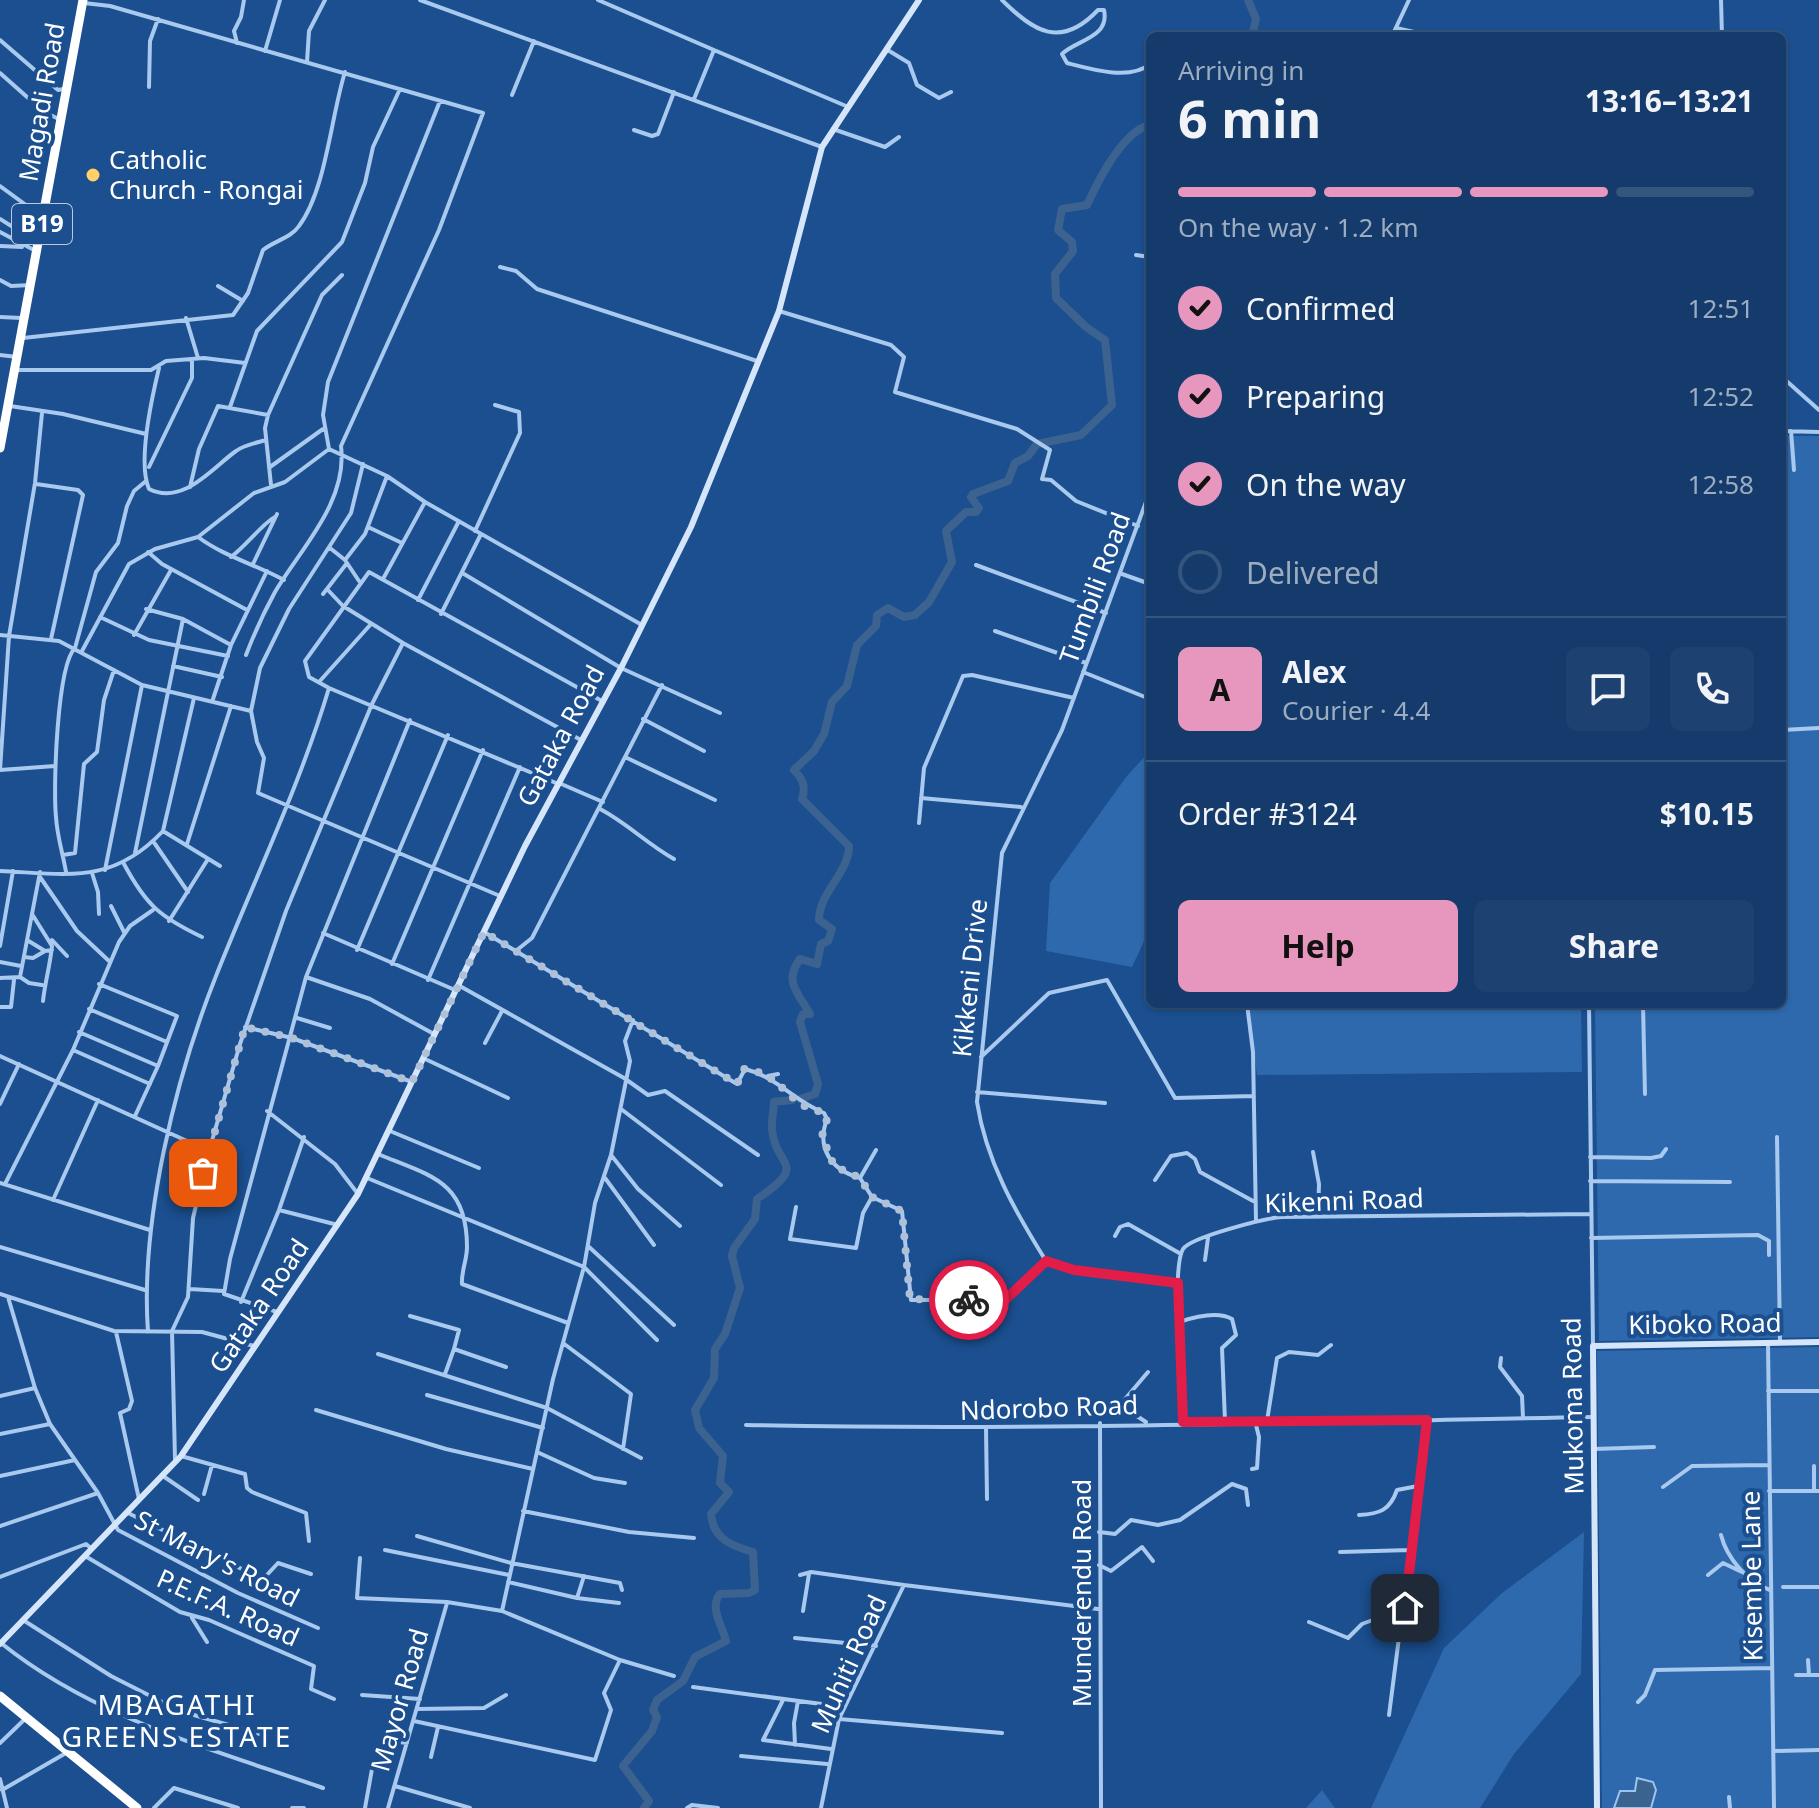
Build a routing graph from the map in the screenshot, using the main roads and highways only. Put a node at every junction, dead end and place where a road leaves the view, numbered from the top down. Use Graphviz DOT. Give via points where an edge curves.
graph roads {
  1 [pos="82,1"];
  2 [pos="0,448"];
  3 [pos="0,1696"];
  4 [pos="137,1808"];
  1 -- 2 [label="highway, Magadi Road / B19"];
  3 -- 4 [label="highway"];
}
